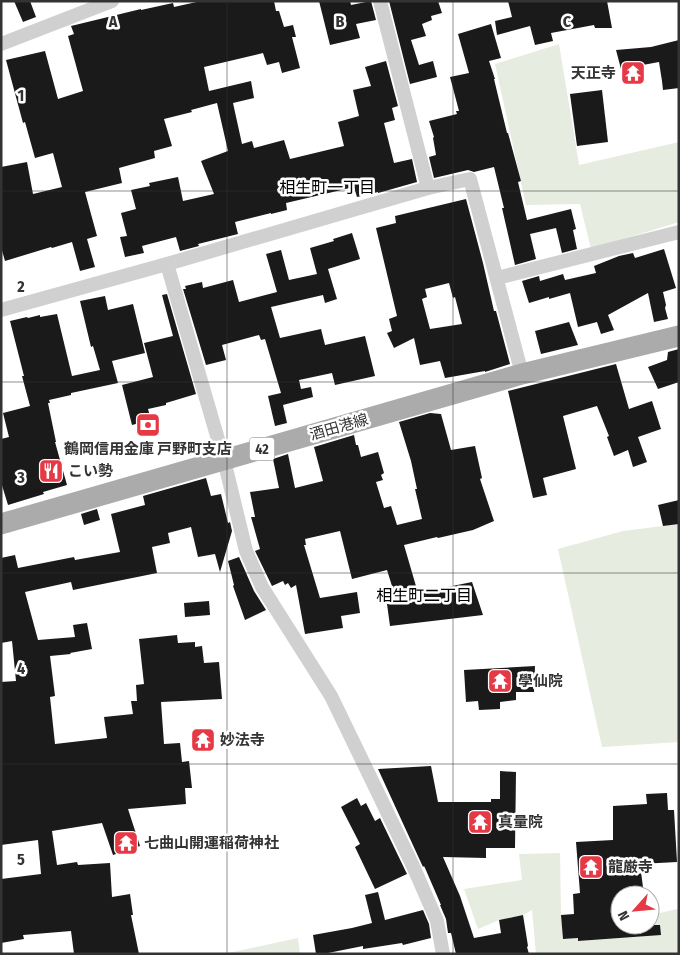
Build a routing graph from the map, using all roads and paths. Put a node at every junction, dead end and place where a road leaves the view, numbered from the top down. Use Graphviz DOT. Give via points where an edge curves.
graph roads {
  1 [pos="112,1"];
  2 [pos="380,1"];
  3 [pos="1,44"];
  4 [pos="428,188"];
  5 [pos="679,232"];
  6 [pos="167,264"];
  7 [pos="497,278"];
  8 [pos="1,310"];
  9 [pos="679,336"];
  10 [pos="522,374"];
  11 [pos="224,460"];
  12 [pos="1,524"];
  13 [pos="443,954"];
  1 -- 3 [label="street"];
  2 -- 4 [label="street"];
  4 -- 6 [label="street"];
  4 -- 7 [label="street" via="470,179"];
  5 -- 7 [label="street"];
  6 -- 8 [label="street"];
  6 -- 11 [label="street"];
  7 -- 10 [label="street"];
  9 -- 10 [label="main road, 酒田港線 / 42"];
  10 -- 11 [label="main road, 酒田港線 / 42"];
  11 -- 12 [label="main road, 酒田港線 / 42"];
  11 -- 13 [label="street" via="246,551 262,586 331,696 377,790 437,921"];
}
